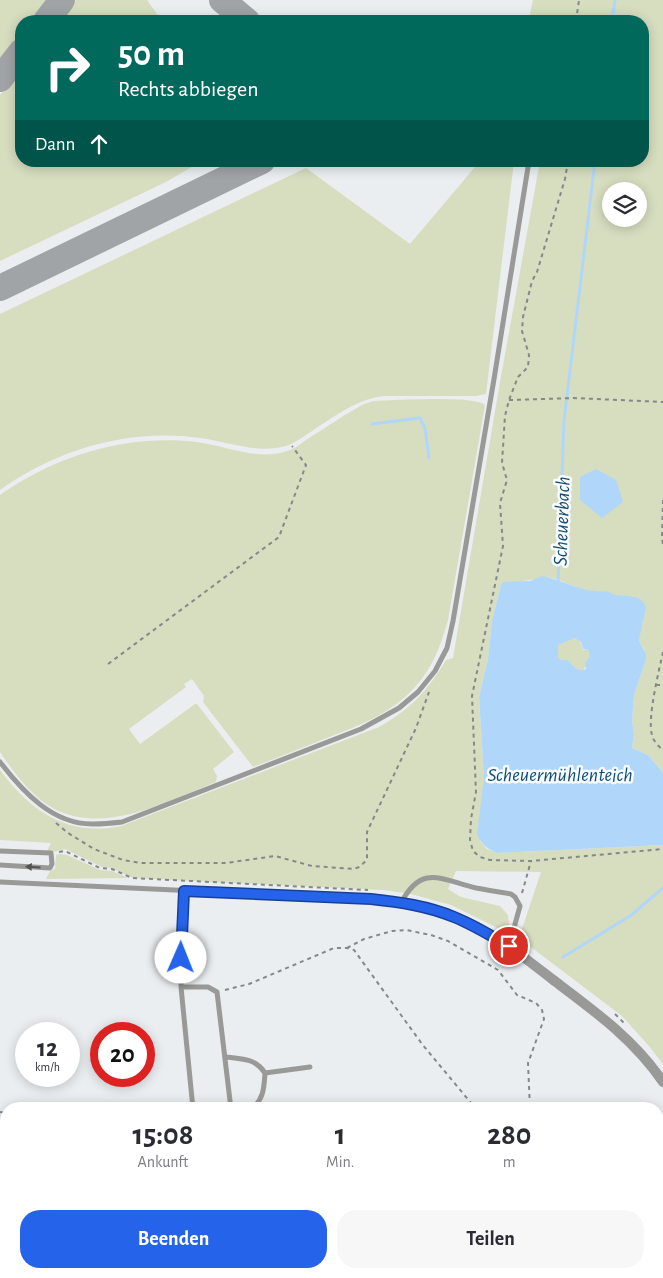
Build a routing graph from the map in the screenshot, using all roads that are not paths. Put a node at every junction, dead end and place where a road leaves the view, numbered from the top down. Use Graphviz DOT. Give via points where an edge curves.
graph roads {
  1 [pos="528,167"];
  2 [pos="0,762"];
  3 [pos="0,851"];
  4 [pos="0,866"];
  5 [pos="0,882"];
  6 [pos="184,891"];
  7 [pos="371,894"];
  8 [pos="401,903"];
  9 [pos="509,946"];
  10 [pos="181,987"];
  11 [pos="226,1057"];
  12 [pos="310,1067"];
  13 [pos="265,1073"];
  14 [pos="663,1082"];
  15 [pos="192,1102"];
  16 [pos="230,1102"];
  17 [pos="259,1102"];
  1 -- 2 [label="lane" via="447,648 418,692 399,708 360,729 122,822 85,823 54,814 37,804"];
  3 -- 4 [label="lane, one-way" via="51,853 52,864 50,868"];
  5 -- 6 [label="lane"];
  6 -- 7 [label="lane"];
  6 -- 10 [label="lane"];
  7 -- 8 [label="street"];
  8 -- 9 [label="street" via="454,916"];
  8 -- 9 [label="lane" via="410,888 438,876 475,888 511,894 520,906"];
  9 -- 14 [label="street" via="623,1034"];
  10 -- 11 [label="lane" via="208,987 217,992"];
  10 -- 15 [label="lane"];
  11 -- 13 [label="lane" via="248,1060 260,1065"];
  11 -- 16 [label="lane"];
  12 -- 13 [label="lane"];
  13 -- 17 [label="lane"];
}
